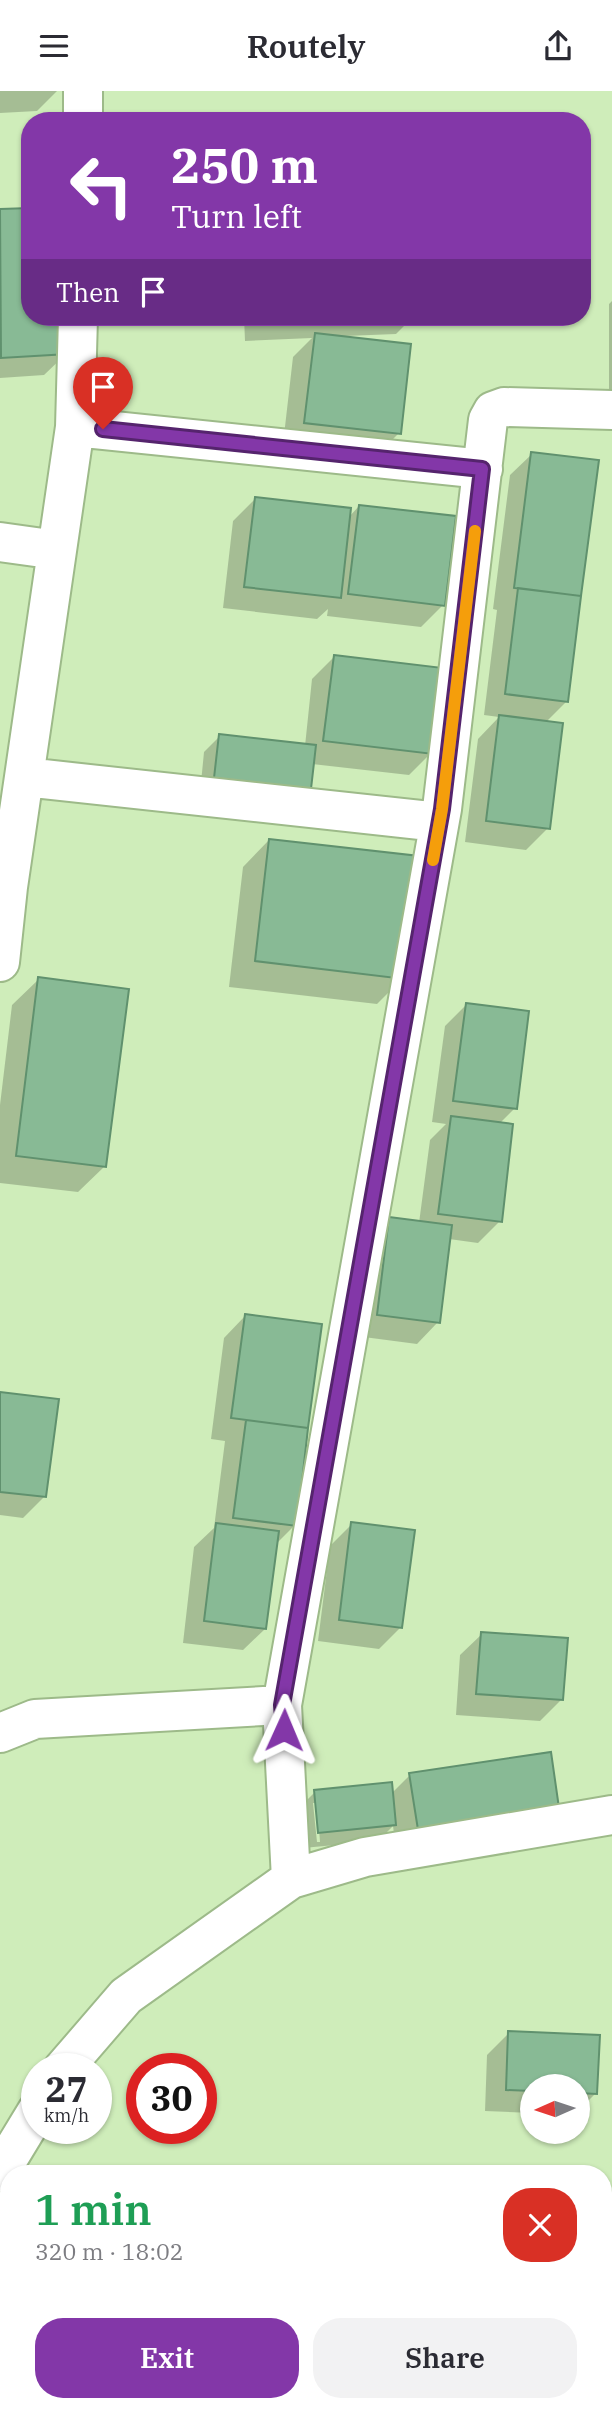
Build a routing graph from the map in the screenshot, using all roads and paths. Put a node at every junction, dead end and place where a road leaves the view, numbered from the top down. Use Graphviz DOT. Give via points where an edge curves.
graph roads {
  1 [pos="83,91"];
  2 [pos="83,112"];
  3 [pos="78,326"];
  4 [pos="612,410"];
  5 [pos="75,426"];
  6 [pos="482,469"];
  7 [pos="0,542"];
  8 [pos="57,550"];
  9 [pos="24,776"];
  10 [pos="439,822"];
  11 [pos="5,876"];
  12 [pos="0,962"];
  13 [pos="282,1705"];
  14 [pos="0,1733"];
  15 [pos="612,1815"];
  16 [pos="291,1879"];
  17 [pos="77,2053"];
  18 [pos="21,2137"];
  19 [pos="4,2165"];
  1 -- 2 [label="street"];
  3 -- 5 [label="street"];
  4 -- 6 [label="street" via="504,407 493,411"];
  5 -- 6 [label="street"];
  5 -- 8 [label="street"];
  6 -- 10 [label="street"];
  7 -- 8 [label="street"];
  8 -- 9 [label="street"];
  9 -- 10 [label="street"];
  9 -- 11 [label="street"];
  10 -- 13 [label="street"];
  11 -- 12 [label="street"];
  13 -- 14 [label="street" via="35,1719"];
  13 -- 16 [label="street"];
  15 -- 16 [label="street" via="365,1857"];
  16 -- 17 [label="street" via="126,1996"];
  18 -- 19 [label="street"];
}
